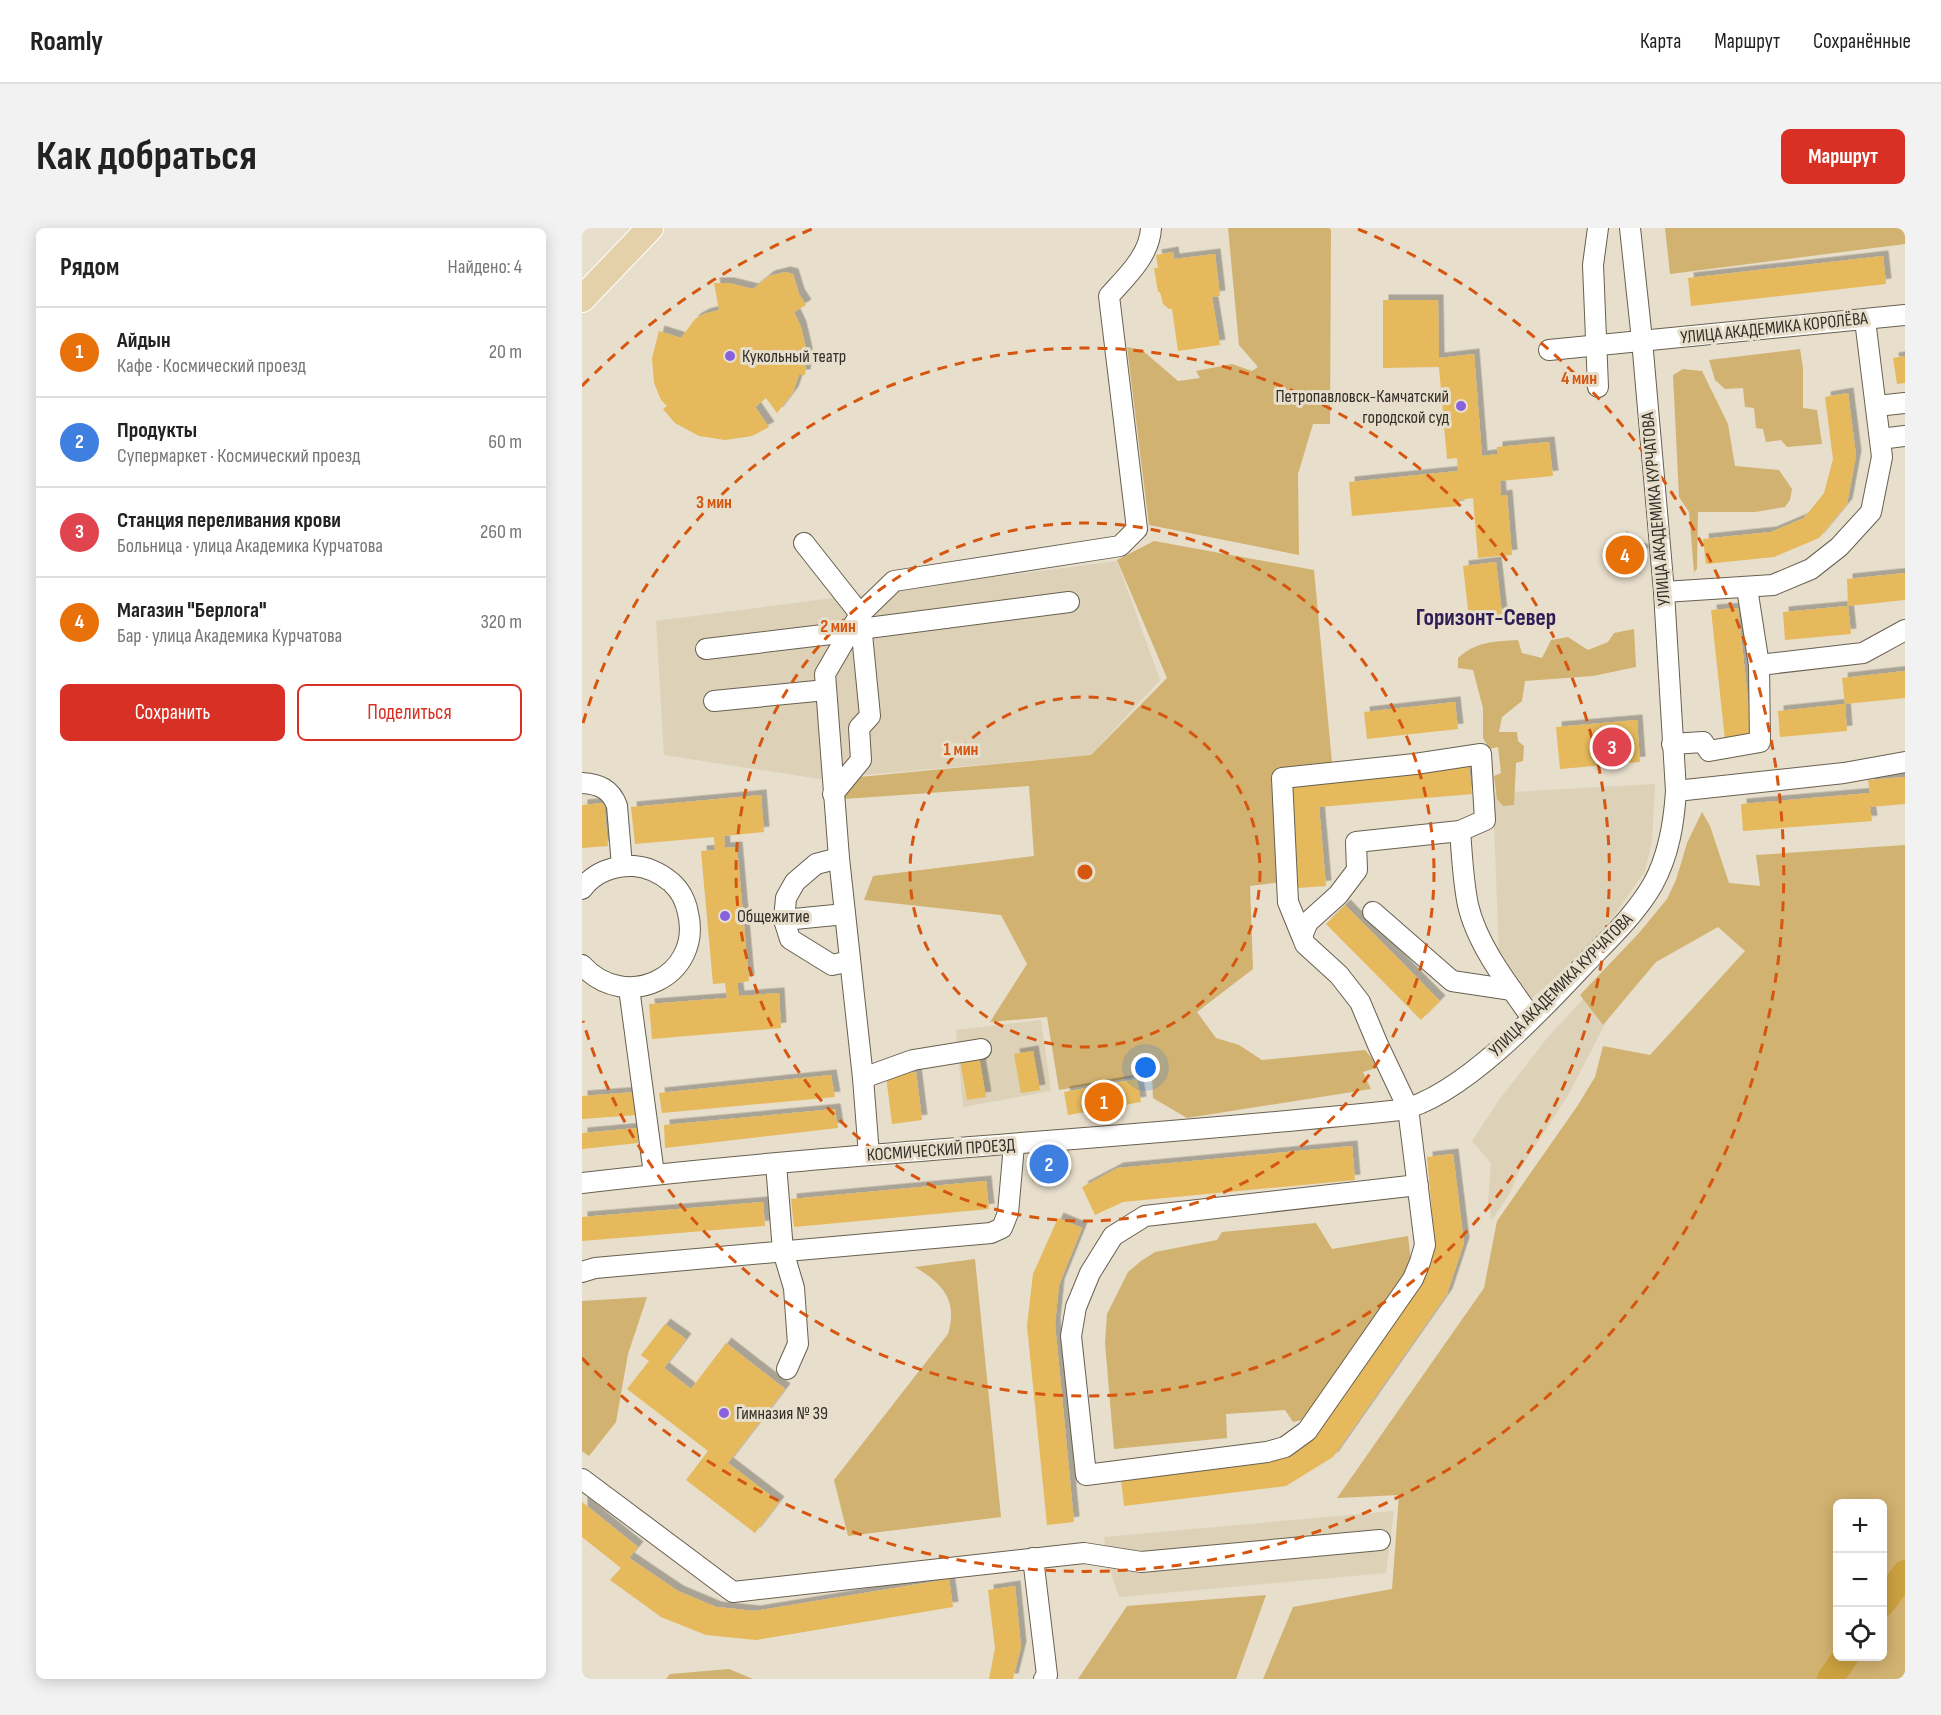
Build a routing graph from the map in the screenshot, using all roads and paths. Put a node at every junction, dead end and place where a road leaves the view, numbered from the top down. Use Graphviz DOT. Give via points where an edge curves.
graph roads {
  1 [pos="650,228"];
  2 [pos="1151,228"];
  3 [pos="1598,228"];
  4 [pos="1630,228"];
  5 [pos="582,299"];
  6 [pos="1905,315"];
  7 [pos="1865,320"];
  8 [pos="1642,340"];
  9 [pos="1596,345"];
  10 [pos="1549,350"];
  11 [pos="1598,387"];
  12 [pos="1905,403"];
  13 [pos="1877,406"];
  14 [pos="1905,436"];
  15 [pos="1880,439"];
  16 [pos="804,543"];
  17 [pos="1747,588"];
  18 [pos="1664,592"];
  19 [pos="1069,602"];
  20 [pos="856,625"];
  21 [pos="1905,630"];
  22 [pos="706,649"];
  23 [pos="1759,665"];
  24 [pos="826,690"];
  25 [pos="714,702"];
  26 [pos="1672,744"];
  27 [pos="1905,762"];
  28 [pos="582,783"];
  29 [pos="1676,791"];
  30 [pos="833,794"];
  31 [pos="1460,831"];
  32 [pos="839,858"];
  33 [pos="622,866"];
  34 [pos="582,889"];
  35 [pos="1372,912"];
  36 [pos="845,914"];
  37 [pos="784,920"];
  38 [pos="1301,934"];
  39 [pos="850,961"];
  40 [pos="582,965"];
  41 [pos="629,988"];
  42 [pos="1512,990"];
  43 [pos="1532,1018"];
  44 [pos="981,1049"];
  45 [pos="863,1078"];
  46 [pos="1408,1108"];
  47 [pos="1014,1145"];
  48 [pos="869,1155"];
  49 [pos="776,1164"];
  50 [pos="654,1174"];
  51 [pos="582,1183"];
  52 [pos="1418,1185"];
  53 [pos="783,1251"];
  54 [pos="582,1272"];
  55 [pos="787,1369"];
  56 [pos="582,1479"];
  57 [pos="1380,1540"];
  58 [pos="1033,1558"];
  59 [pos="1044,1679"];
  1 -- 5 [label="main road"];
  2 -- 20 [label="street" via="1135,267 1109,296 1137,529 1120,546 894,582"];
  3 -- 9 [label="street" via="1593,266"];
  4 -- 8 [label="street, УЛИЦА АКАДЕМИКА КУРЧАТОВА"];
  6 -- 7 [label="street, УЛИЦА АКАДЕМИКА КОРОЛЁВА"];
  7 -- 8 [label="street, УЛИЦА АКАДЕМИКА КОРОЛЁВА"];
  7 -- 13 [label="street"];
  8 -- 9 [label="street, УЛИЦА АКАДЕМИКА КОРОЛЁВА"];
  8 -- 18 [label="street, УЛИЦА АКАДЕМИКА КУРЧАТОВА"];
  9 -- 10 [label="street, УЛИЦА АКАДЕМИКА КОРОЛЁВА"];
  9 -- 11 [label="street"];
  12 -- 13 [label="street"];
  13 -- 15 [label="street"];
  14 -- 15 [label="street"];
  15 -- 17 [label="street" via="1882,457 1871,512 1839,547 1811,569 1773,585"];
  16 -- 20 [label="street"];
  17 -- 18 [label="street"];
  17 -- 23 [label="street"];
  18 -- 26 [label="street, УЛИЦА АКАДЕМИКА КУРЧАТОВА"];
  19 -- 20 [label="street"];
  20 -- 22 [label="street"];
  20 -- 24 [label="street" via="825,674"];
  20 -- 30 [label="street" via="870,717 859,728 861,760"];
  21 -- 23 [label="street" via="1863,652"];
  23 -- 26 [label="street" via="1760,742 1709,751 1703,742"];
  24 -- 25 [label="street"];
  24 -- 30 [label="street"];
  26 -- 29 [label="street, УЛИЦА АКАДЕМИКА КУРЧАТОВА"];
  27 -- 29 [label="street" via="1844,773"];
  28 -- 33 [label="street" via="602,787 614,799"];
  29 -- 43 [label="street, УЛИЦА АКАДЕМИКА КУРЧАТОВА" via="1667,850 1646,895 1618,930"];
  30 -- 32 [label="street"];
  31 -- 38 [label="street" via="1356,842 1357,870"];
  31 -- 38 [label="street" via="1485,820 1481,754 1282,778 1288,902"];
  31 -- 42 [label="street" via="1471,916"];
  32 -- 36 [label="street"];
  32 -- 37 [label="street" via="816,864 795,882 786,898"];
  33 -- 34 [label="street" via="602,872"];
  33 -- 41 [label="street" via="642,867 668,880 686,904 691,923 689,943 667,976 649,985"];
  35 -- 42 [label="street" via="1452,981"];
  36 -- 37 [label="street"];
  36 -- 39 [label="street"];
  37 -- 39 [label="street" via="790,939 812,954 832,965"];
  38 -- 46 [label="street" via="1305,944 1339,975 1360,1002"];
  39 -- 45 [label="street"];
  40 -- 41 [label="street" via="609,985"];
  41 -- 50 [label="street"];
  42 -- 43 [label="street"];
  43 -- 46 [label="street, УЛИЦА АКАДЕМИКА КУРЧАТОВА" via="1465,1077"];
  44 -- 45 [label="street" via="914,1060"];
  45 -- 48 [label="street"];
  46 -- 47 [label="street, КОСМИЧЕСКИЙ ПРОЕЗД"];
  46 -- 52 [label="street"];
  47 -- 48 [label="street, КОСМИЧЕСКИЙ ПРОЕЗД"];
  47 -- 53 [label="street" via="1008,1212 1002,1228 991,1233"];
  48 -- 49 [label="street, КОСМИЧЕСКИЙ ПРОЕЗД"];
  49 -- 50 [label="street, КОСМИЧЕСКИЙ ПРОЕЗД"];
  49 -- 53 [label="street"];
  50 -- 51 [label="street, КОСМИЧЕСКИЙ ПРОЕЗД"];
  52 -- 52 [label="street" via="1425,1245 1413,1279 1307,1431 1285,1447 1267,1452 1086,1474 1071,1336 1076,1307 1090,1273 1113,1236 1144,1216"];
  53 -- 54 [label="street"];
  53 -- 55 [label="street" via="794,1288 798,1344"];
  56 -- 58 [label="street" via="733,1592"];
  57 -- 58 [label="street" via="1141,1562 1084,1553"];
  58 -- 59 [label="street" via="1047,1675"];
}
